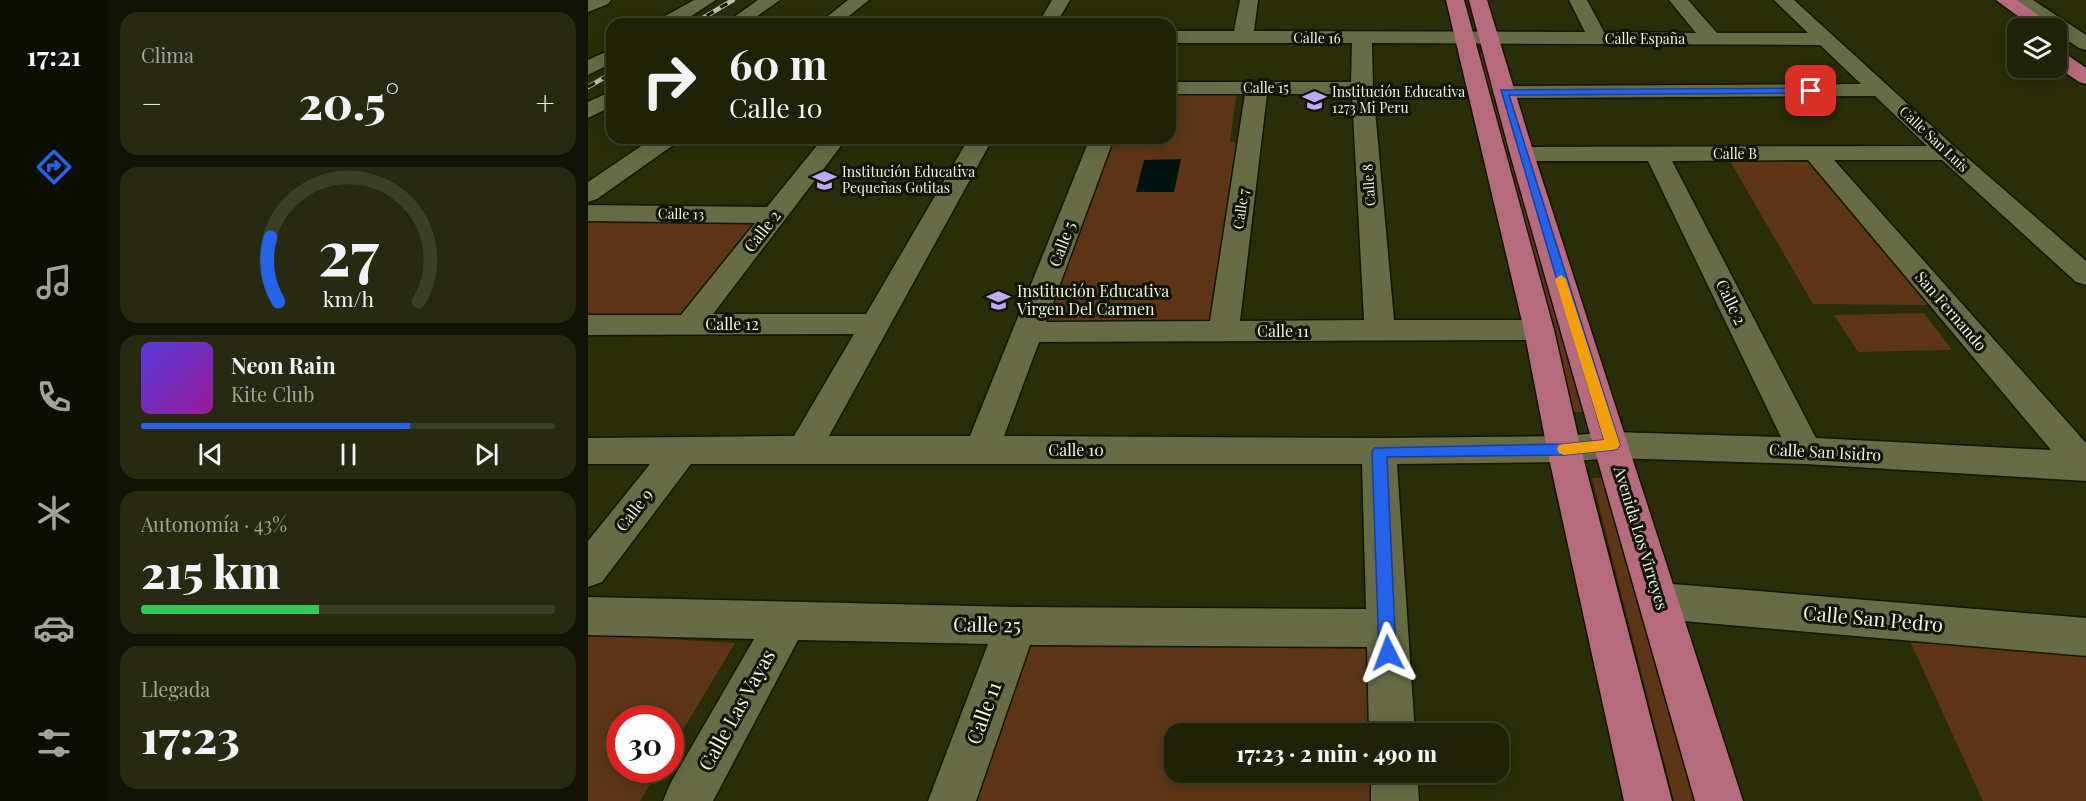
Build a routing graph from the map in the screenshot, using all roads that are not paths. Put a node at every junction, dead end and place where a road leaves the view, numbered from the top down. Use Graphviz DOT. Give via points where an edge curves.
graph roads {
  1 [pos="602,0"];
  2 [pos="707,0"];
  3 [pos="771,0"];
  4 [pos="860,0"];
  5 [pos="1060,0"];
  6 [pos="1249,0"];
  7 [pos="1455,0"];
  8 [pos="1478,0"];
  9 [pos="1578,0"];
  10 [pos="1678,0"];
  11 [pos="1783,0"];
  12 [pos="2021,0"];
  13 [pos="1996,3"];
  14 [pos="588,7"];
  15 [pos="676,18"];
  16 [pos="742,18"];
  17 [pos="835,18"];
  18 [pos="1050,18"];
  19 [pos="2009,18"];
  20 [pos="2026,18"];
  21 [pos="1243,37"];
  22 [pos="1176,38"];
  23 [pos="1476,38"];
  24 [pos="1362,39"];
  25 [pos="1597,39"];
  26 [pos="1712,39"];
  27 [pos="1826,39"];
  28 [pos="2067,43"];
  29 [pos="2086,44"];
  30 [pos="2086,56"];
  31 [pos="606,58"];
  32 [pos="2067,64"];
  33 [pos="588,69"];
  34 [pos="2086,78"];
  35 [pos="1176,88"];
  36 [pos="1257,88"];
  37 [pos="1362,88"];
  38 [pos="1882,90"];
  39 [pos="1504,92"];
  40 [pos="606,100"];
  41 [pos="588,111"];
  42 [pos="659,144"];
  43 [pos="830,144"];
  44 [pos="978,144"];
  45 [pos="1100,144"];
  46 [pos="1948,153"];
  47 [pos="1522,154"];
  48 [pos="1657,154"];
  49 [pos="1815,154"];
  50 [pos="588,194"];
  51 [pos="588,213"];
  52 [pos="775,215"];
  53 [pos="2086,276"];
  54 [pos="688,324"];
  55 [pos="877,324"];
  56 [pos="588,325"];
  57 [pos="1380,330"];
  58 [pos="1539,330"];
  59 [pos="1224,331"];
  60 [pos="1028,332"];
  61 [pos="1612,445"];
  62 [pos="804,449"];
  63 [pos="982,449"];
  64 [pos="1564,449"];
  65 [pos="588,451"];
  66 [pos="1805,451"];
  67 [pos="681,452"];
  68 [pos="1379,452"];
  69 [pos="2086,466"];
  70 [pos="588,570"];
  71 [pos="1660,601"];
  72 [pos="588,616"];
  73 [pos="787,619"];
  74 [pos="1016,626"];
  75 [pos="1386,628"];
  76 [pos="2086,637"];
  77 [pos="1391,723"];
  78 [pos="1394,783"];
  79 [pos="687,801"];
  80 [pos="952,801"];
  81 [pos="1395,801"];
  82 [pos="1648,801"];
  83 [pos="1719,801"];
  1 -- 14 [label="street"];
  2 -- 15 [label="street"];
  3 -- 16 [label="street"];
  4 -- 17 [label="street"];
  5 -- 18 [label="street"];
  6 -- 21 [label="street"];
  7 -- 23 [label="main road, Avenida Los Virreyes"];
  8 -- 23 [label="main road, Avenida Los Virreyes"];
  9 -- 25 [label="street"];
  10 -- 26 [label="street"];
  11 -- 27 [label="street, Calle San Luis"];
  12 -- 29 [label="street"];
  13 -- 19 [label="main road"];
  13 -- 20 [label="main road"];
  21 -- 22 [label="street, Calle 16"];
  21 -- 24 [label="street, Calle 16"];
  23 -- 24 [label="street, Calle 16"];
  23 -- 25 [label="street, Calle España"];
  23 -- 39 [label="main road, Avenida Los Virreyes"];
  23 -- 58 [label="main road, Avenida Los Virreyes"];
  24 -- 37 [label="street, Calle 8"];
  25 -- 26 [label="street, Calle España"];
  26 -- 27 [label="street, Calle España"];
  27 -- 38 [label="street, Calle San Luis"];
  28 -- 30 [label="main road"];
  31 -- 33 [label="street"];
  32 -- 34 [label="main road"];
  35 -- 36 [label="street, Calle 15"];
  36 -- 37 [label="street, Calle 15"];
  36 -- 59 [label="street, Calle 7"];
  37 -- 57 [label="street, Calle 8"];
  38 -- 39 [label="street"];
  38 -- 46 [label="street, Calle San Luis"];
  39 -- 47 [label="main road, Avenida Los Virreyes"];
  40 -- 41 [label="street"];
  42 -- 50 [label="street"];
  43 -- 52 [label="street, Calle 2"];
  44 -- 55 [label="street"];
  45 -- 60 [label="street, Calle 5"];
  46 -- 49 [label="street, Calle B"];
  46 -- 53 [label="street, Calle San Luis"];
  47 -- 48 [label="street, Calle B"];
  47 -- 61 [label="main road, Avenida Los Virreyes"];
  48 -- 49 [label="street, Calle B"];
  48 -- 66 [label="street, Calle 2"];
  49 -- 69 [label="street, San Fernando"];
  51 -- 52 [label="street, Calle 13"];
  52 -- 54 [label="street, Calle 2"];
  54 -- 55 [label="street, Calle 12"];
  54 -- 56 [label="street, Calle 12"];
  55 -- 62 [label="street"];
  57 -- 58 [label="street, Calle 11"];
  57 -- 59 [label="street, Calle 11"];
  58 -- 64 [label="main road, Avenida Los Virreyes"];
  59 -- 60 [label="street, Calle 11"];
  60 -- 63 [label="street, Calle 5"];
  61 -- 64 [label="street, Calle San Isidro"];
  61 -- 66 [label="street, Calle San Isidro"];
  61 -- 71 [label="main road, Avenida Los Virreyes"];
  62 -- 63 [label="street, Calle 10"];
  62 -- 67 [label="street, Calle 10"];
  63 -- 68 [label="street, Calle 10"];
  64 -- 68 [label="street, Calle 10"];
  64 -- 82 [label="main road, Avenida Los Virreyes"];
  65 -- 67 [label="street, Calle 10"];
  66 -- 69 [label="street, Calle San Isidro"];
  67 -- 70 [label="street, Calle 9"];
  68 -- 75 [label="street"];
  71 -- 76 [label="street, Calle San Pedro"];
  71 -- 83 [label="main road, Avenida Los Virreyes"];
  72 -- 73 [label="street, Calle 25"];
  73 -- 74 [label="street, Calle 25"];
  73 -- 79 [label="street, Calle Las Vayas"];
  74 -- 75 [label="street, Calle 25"];
  74 -- 80 [label="street, Calle 11"];
  75 -- 77 [label="street"];
  78 -- 81 [label="street"];
}
